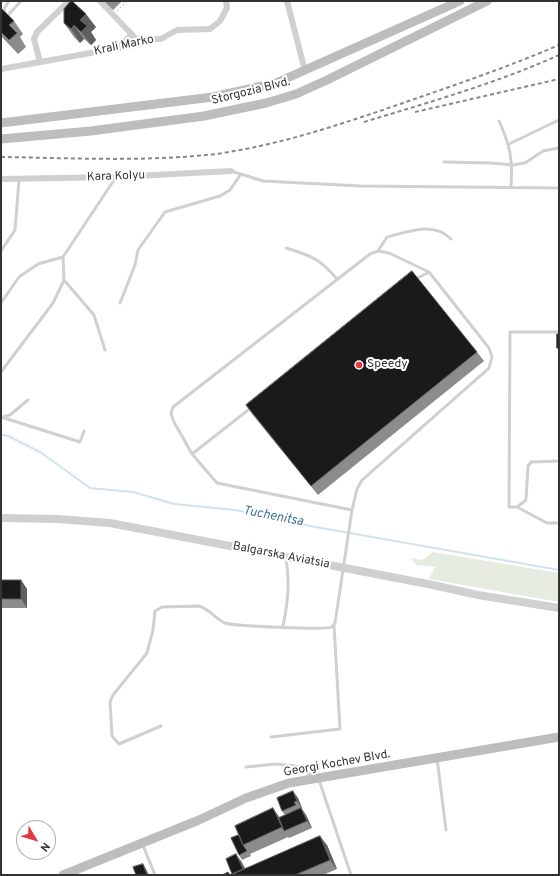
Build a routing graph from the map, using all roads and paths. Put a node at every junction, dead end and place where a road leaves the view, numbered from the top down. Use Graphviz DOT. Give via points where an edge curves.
graph roads {
  1 [pos="9,1"];
  2 [pos="21,1"];
  3 [pos="69,1"];
  4 [pos="100,1"];
  5 [pos="127,1"];
  6 [pos="226,1"];
  7 [pos="287,1"];
  8 [pos="460,1"];
  9 [pos="488,1"];
  10 [pos="8,15"];
  11 [pos="113,15"];
  12 [pos="1,23"];
  13 [pos="132,34"];
  14 [pos="141,44"];
  15 [pos="116,49"];
  16 [pos="40,62"];
  17 [pos="1,68"];
  18 [pos="305,71"];
  19 [pos="559,120"];
  20 [pos="499,121"];
  21 [pos="1,123"];
  22 [pos="1,138"];
  23 [pos="509,144"];
  24 [pos="559,148"];
  25 [pos="444,162"];
  26 [pos="513,165"];
  27 [pos="231,171"];
  28 [pos="241,174"];
  29 [pos="116,177"];
  30 [pos="1,179"];
  31 [pos="19,180"];
  32 [pos="511,186"];
  33 [pos="559,188"];
  34 [pos="451,239"];
  35 [pos="286,248"];
  36 [pos="1,251"];
  37 [pos="378,251"];
  38 [pos="63,257"];
  39 [pos="429,272"];
  40 [pos="337,279"];
  41 [pos="64,280"];
  42 [pos="413,281"];
  43 [pos="1,303"];
  44 [pos="120,303"];
  45 [pos="559,332"];
  46 [pos="106,350"];
  47 [pos="1,372"];
  48 [pos="28,400"];
  49 [pos="255,404"];
  50 [pos="1,417"];
  51 [pos="84,431"];
  52 [pos="192,454"];
  53 [pos="559,461"];
  54 [pos="517,507"];
  55 [pos="352,510"];
  56 [pos="1,518"];
  57 [pos="559,523"];
  58 [pos="285,557"];
  59 [pos="342,568"];
  60 [pos="559,608"];
  61 [pos="334,625"];
  62 [pos="282,626"];
  63 [pos="161,726"];
  64 [pos="271,737"];
  65 [pos="559,737"];
  66 [pos="437,758"];
  67 [pos="246,766"];
  68 [pos="319,779"];
  69 [pos="446,830"];
  70 [pos="142,843"];
  71 [pos="63,875"];
  72 [pos="155,875"];
  73 [pos="351,875"];
  1 -- 10 [label="lane" via="4,9"];
  2 -- 10 [label="lane"];
  3 -- 16 [label="street" via="37,32 34,39"];
  4 -- 11 [label="street"];
  5 -- 11 [label="path"];
  6 -- 14 [label="street, Krali Marko" via="227,8 220,21 210,29 177,30 161,39"];
  7 -- 18 [label="street"];
  8 -- 18 [label="main road, Storgozia Blvd."];
  9 -- 22 [label="main road, Storgozia Blvd." via="428,28 327,80 296,94 266,103 204,116 91,131"];
  10 -- 12 [label="lane"];
  11 -- 13 [label="street"];
  13 -- 14 [label="street"];
  13 -- 15 [label="street"];
  14 -- 15 [label="street, Krali Marko"];
  15 -- 16 [label="street, Krali Marko"];
  16 -- 17 [label="street, Krali Marko"];
  18 -- 21 [label="main road, Storgozia Blvd." via="276,83 213,97"];
  19 -- 23 [label="lane"];
  20 -- 23 [label="lane"];
  23 -- 26 [label="lane"];
  24 -- 26 [label="lane" via="543,151 525,163"];
  25 -- 26 [label="lane"];
  26 -- 32 [label="lane"];
  27 -- 28 [label="lane"];
  27 -- 29 [label="street, Kara Kolyu"];
  28 -- 32 [label="lane" via="263,181 354,185"];
  28 -- 44 [label="lane" via="230,190 220,196 165,212 138,250"];
  29 -- 31 [label="street, Kara Kolyu"];
  29 -- 38 [label="lane"];
  30 -- 31 [label="street, Kara Kolyu"];
  31 -- 36 [label="lane" via="15,230"];
  32 -- 33 [label="lane"];
  34 -- 37 [label="lane" via="444,232 424,228 387,237"];
  35 -- 40 [label="lane" via="312,256 328,268"];
  37 -- 39 [label="lane" via="389,253"];
  37 -- 40 [label="lane" via="370,254"];
  38 -- 41 [label="lane"];
  38 -- 43 [label="lane" via="38,264 19,277"];
  39 -- 42 [label="lane"];
  39 -- 55 [label="lane" via="489,348 492,363 362,480"];
  40 -- 52 [label="lane" via="173,407 171,414 174,422"];
  41 -- 46 [label="lane" via="94,315"];
  41 -- 47 [label="lane" via="53,303"];
  45 -- 54 [label="lane" via="510,332 509,506"];
  48 -- 50 [label="lane" via="10,415"];
  49 -- 52 [label="lane"];
  50 -- 51 [label="lane" via="80,442"];
  52 -- 55 [label="lane" via="217,482"];
  53 -- 54 [label="lane" via="531,462 528,466 526,500"];
  54 -- 57 [label="lane" via="547,523"];
  55 -- 59 [label="lane"];
  56 -- 58 [label="street, Balgarska Aviatsia" via="110,523"];
  58 -- 59 [label="street, Balgarska Aviatsia"];
  58 -- 62 [label="lane" via="289,577 289,600"];
  59 -- 60 [label="street, Balgarska Aviatsia" via="478,596"];
  59 -- 61 [label="lane"];
  61 -- 62 [label="lane" via="330,628"];
  61 -- 64 [label="lane" via="340,729"];
  62 -- 63 [label="lane" via="226,623 199,606 155,610 154,630 147,653 113,695 110,709 112,736 119,744"];
  65 -- 66 [label="main road, Georgi Kochev Blvd."];
  66 -- 68 [label="main road, Georgi Kochev Blvd."];
  66 -- 69 [label="lane"];
  67 -- 68 [label="lane" via="296,766"];
  68 -- 70 [label="main road, Georgi Kochev Blvd." via="289,783 246,798"];
  68 -- 73 [label="lane"];
  70 -- 71 [label="main road, Georgi Kochev Blvd."];
  70 -- 72 [label="lane"];
}
